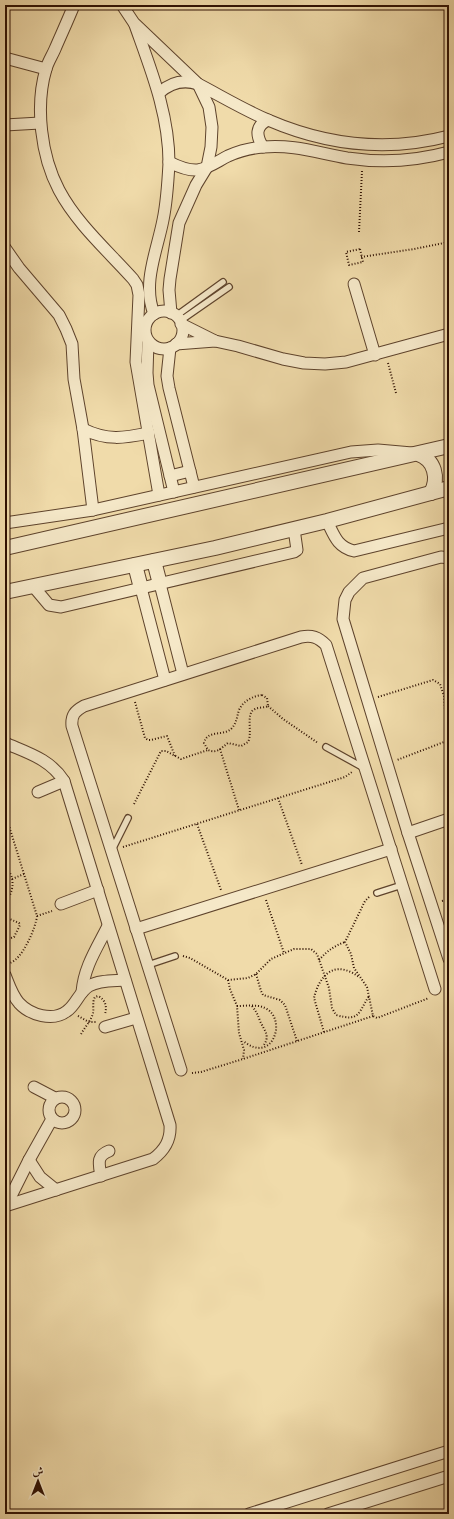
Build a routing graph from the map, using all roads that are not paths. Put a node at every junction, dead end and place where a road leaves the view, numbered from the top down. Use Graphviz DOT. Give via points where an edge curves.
graph roads {
  1 [pos="74,5"];
  2 [pos="122,5"];
  3 [pos="134,23"];
  4 [pos="5,58"];
  5 [pos="46,68"];
  6 [pos="198,84"];
  7 [pos="159,94"];
  8 [pos="268,120"];
  9 [pos="40,124"];
  10 [pos="5,125"];
  11 [pos="449,136"];
  12 [pos="263,147"];
  13 [pos="449,152"];
  14 [pos="169,162"];
  15 [pos="207,168"];
  16 [pos="5,248"];
  17 [pos="223,282"];
  18 [pos="354,284"];
  19 [pos="229,287"];
  20 [pos="154,314"];
  21 [pos="177,318"];
  22 [pos="449,334"];
  23 [pos="148,341"];
  24 [pos="215,341"];
  25 [pos="173,346"];
  26 [pos="380,353"];
  27 [pos="83,429"];
  28 [pos="149,433"];
  29 [pos="449,446"];
  30 [pos="418,454"];
  31 [pos="190,471"];
  32 [pos="170,476"];
  33 [pos="194,487"];
  34 [pos="449,488"];
  35 [pos="174,492"];
  36 [pos="431,493"];
  37 [pos="159,495"];
  38 [pos="93,510"];
  39 [pos="327,521"];
  40 [pos="5,523"];
  41 [pos="449,528"];
  42 [pos="294,529"];
  43 [pos="5,548"];
  44 [pos="449,558"];
  45 [pos="154,561"];
  46 [pos="135,565"];
  47 [pos="160,584"];
  48 [pos="33,586"];
  49 [pos="141,588"];
  50 [pos="5,592"];
  51 [pos="183,674"];
  52 [pos="165,680"];
  53 [pos="5,742"];
  54 [pos="326,747"];
  55 [pos="361,766"];
  56 [pos="64,781"];
  57 [pos="38,792"];
  58 [pos="128,818"];
  59 [pos="449,819"];
  60 [pos="408,833"];
  61 [pos="391,850"];
  62 [pos="111,851"];
  63 [pos="402,886"];
  64 [pos="98,890"];
  65 [pos="375,894"];
  66 [pos="61,904"];
  67 [pos="108,926"];
  68 [pos="136,930"];
  69 [pos="177,956"];
  70 [pos="449,959"];
  71 [pos="148,965"];
  72 [pos="5,976"];
  73 [pos="125,980"];
  74 [pos="435,989"];
  75 [pos="82,992"];
  76 [pos="136,1018"];
  77 [pos="103,1023"];
  78 [pos="181,1070"];
  79 [pos="34,1087"];
  80 [pos="55,1098"];
  81 [pos="52,1119"];
  82 [pos="109,1151"];
  83 [pos="29,1160"];
  84 [pos="101,1176"];
  85 [pos="56,1190"];
  86 [pos="5,1206"];
  87 [pos="449,1452"];
  88 [pos="449,1476"];
  89 [pos="249,1514"];
  90 [pos="328,1514"];
  1 -- 5 [label="street"];
  2 -- 3 [label="street"];
  3 -- 6 [label="street"];
  3 -- 7 [label="street"];
  4 -- 5 [label="street"];
  5 -- 9 [label="street"];
  6 -- 7 [label="street" via="176,83"];
  6 -- 8 [label="street"];
  6 -- 15 [label="street" via="209,107 212,127"];
  7 -- 14 [label="street"];
  8 -- 11 [label="street" via="298,132 329,140 361,144 394,145 426,142"];
  8 -- 12 [label="street" via="259,126 257,131"];
  9 -- 10 [label="street"];
  9 -- 28 [label="street" via="50,170 59,190 82,223 137,285 139,295 136,362"];
  12 -- 13 [label="street" via="306,148 362,160 401,160"];
  12 -- 15 [label="street" via="246,149 230,155"];
  14 -- 15 [label="street" via="187,169"];
  14 -- 20 [label="street" via="163,220 150,279 149,299"];
  15 -- 21 [label="street" via="193,191 179,223 169,290"];
  16 -- 27 [label="street" via="59,315 66,329 72,344 74,379"];
  17 -- 21 [label="lane"];
  18 -- 26 [label="street"];
  19 -- 21 [label="lane"];
  20 -- 21 [label="street" via="162,312"];
  20 -- 23 [label="street" via="145,327"];
  21 -- 24 [label="street"];
  21 -- 25 [label="street" via="182,333"];
  22 -- 26 [label="street"];
  23 -- 25 [label="street" via="160,349"];
  23 -- 32 [label="street" via="146,373"];
  24 -- 25 [label="street"];
  24 -- 26 [label="street" via="304,363 346,362"];
  25 -- 31 [label="street" via="167,376"];
  27 -- 28 [label="street" via="113,439"];
  27 -- 38 [label="street"];
  28 -- 37 [label="street"];
  29 -- 30 [label="street"];
  30 -- 33 [label="street" via="392,450 351,452"];
  30 -- 36 [label="street" via="428,460 434,470 435,482"];
  30 -- 43 [label="street"];
  31 -- 32 [label="street"];
  31 -- 33 [label="street"];
  32 -- 35 [label="street"];
  33 -- 35 [label="street"];
  34 -- 36 [label="street"];
  35 -- 37 [label="street"];
  36 -- 39 [label="street"];
  37 -- 38 [label="street"];
  38 -- 40 [label="street"];
  39 -- 41 [label="street" via="338,542 345,549 354,551"];
  39 -- 42 [label="street"];
  42 -- 45 [label="street"];
  42 -- 47 [label="street" via="297,550 294,552"];
  44 -- 60 [label="street" via="441,557 363,578 345,600 343,619"];
  45 -- 46 [label="street"];
  45 -- 47 [label="street"];
  46 -- 48 [label="street"];
  46 -- 49 [label="street"];
  47 -- 49 [label="street"];
  47 -- 51 [label="street"];
  48 -- 49 [label="street" via="49,605 61,606"];
  48 -- 50 [label="street"];
  49 -- 52 [label="street"];
  51 -- 52 [label="street"];
  51 -- 55 [label="street" via="301,636 315,636 326,645"];
  52 -- 62 [label="street" via="84,706 77,709 72,718 72,726"];
  53 -- 56 [label="street" via="51,765"];
  54 -- 55 [label="lane"];
  55 -- 61 [label="street"];
  56 -- 57 [label="street"];
  56 -- 64 [label="street"];
  58 -- 62 [label="lane"];
  59 -- 60 [label="street"];
  60 -- 70 [label="street"];
  61 -- 63 [label="street"];
  61 -- 68 [label="street"];
  62 -- 68 [label="street"];
  63 -- 65 [label="lane"];
  63 -- 74 [label="street"];
  64 -- 66 [label="street"];
  64 -- 67 [label="street"];
  67 -- 73 [label="street"];
  67 -- 75 [label="street" via="89,962"];
  68 -- 71 [label="street"];
  69 -- 71 [label="lane"];
  71 -- 78 [label="street"];
  72 -- 75 [label="street" via="12,993 20,1003 40,1015 51,1016 68,1011"];
  73 -- 75 [label="street" via="94,983"];
  73 -- 76 [label="street"];
  76 -- 77 [label="street"];
  76 -- 84 [label="street" via="170,1125 168,1141 165,1148 153,1159"];
  79 -- 80 [label="street"];
  80 -- 81 [label="street" via="48,1111"];
  80 -- 81 [label="street" via="68,1098 75,1110 72,1118 65,1123 60,1124"];
  81 -- 83 [label="street"];
  82 -- 84 [label="street" via="103,1153 100,1158"];
  83 -- 85 [label="street" via="40,1177"];
  83 -- 86 [label="street"];
  84 -- 85 [label="street"];
  85 -- 86 [label="street"];
  87 -- 89 [label="street"];
  88 -- 90 [label="street"];
}
